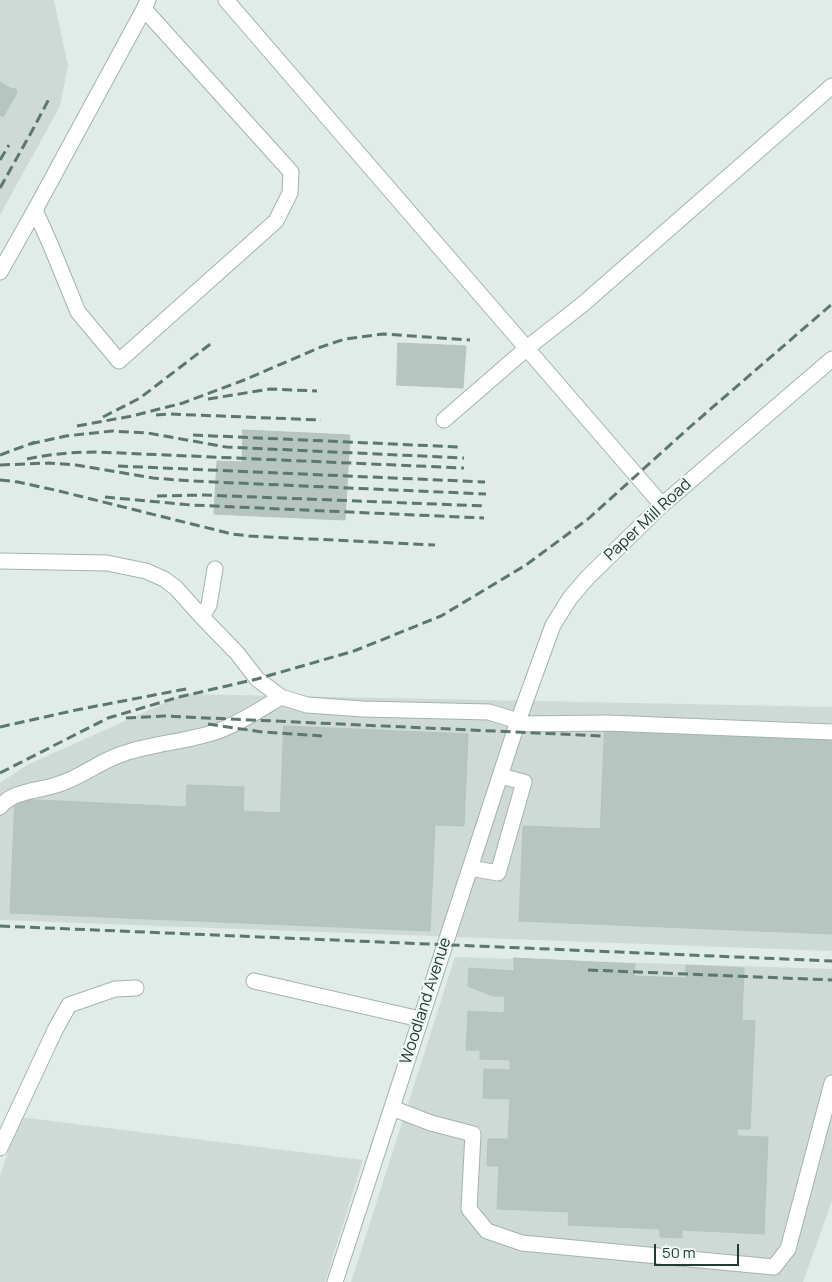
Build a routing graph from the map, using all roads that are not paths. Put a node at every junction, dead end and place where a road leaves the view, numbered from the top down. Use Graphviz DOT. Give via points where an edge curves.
graph roads {
  1 [pos="226,0"];
  2 [pos="146,4"];
  3 [pos="832,86"];
  4 [pos="35,210"];
  5 [pos="0,272"];
  6 [pos="527,348"];
  7 [pos="832,359"];
  8 [pos="444,420"];
  9 [pos="662,505"];
  10 [pos="0,561"];
  11 [pos="215,569"];
  12 [pos="202,617"];
  13 [pos="281,697"];
  14 [pos="517,722"];
  15 [pos="832,732"];
  16 [pos="500,776"];
  17 [pos="0,807"];
  18 [pos="470,868"];
  19 [pos="254,981"];
  20 [pos="136,988"];
  21 [pos="420,1019"];
  22 [pos="832,1083"];
  23 [pos="392,1108"];
  24 [pos="0,1148"];
  25 [pos="338,1281"];
  1 -- 6 [label="street"];
  2 -- 4 [label="street"];
  2 -- 4 [label="street" via="291,172 290,193 276,221 119,361 78,312"];
  3 -- 6 [label="street" via="583,304"];
  4 -- 5 [label="street"];
  6 -- 8 [label="street"];
  6 -- 9 [label="street"];
  7 -- 9 [label="street, Paper Mill Road"];
  9 -- 14 [label="street, Paper Mill Road" via="570,598 553,626"];
  10 -- 12 [label="street" via="107,564 146,571 176,588"];
  11 -- 12 [label="street" via="209,605"];
  12 -- 13 [label="street" via="257,679"];
  13 -- 14 [label="street" via="307,705 489,712"];
  13 -- 17 [label="street" via="228,727 126,752 60,784 13,796"];
  14 -- 15 [label="street"];
  14 -- 16 [label="street, Woodland Avenue"];
  16 -- 18 [label="street, Woodland Avenue"];
  16 -- 18 [label="street" via="524,782 498,873"];
  18 -- 21 [label="street, Woodland Avenue"];
  19 -- 21 [label="street"];
  20 -- 24 [label="street" via="115,989 69,1005"];
  21 -- 23 [label="street, Woodland Avenue"];
  22 -- 23 [label="street" via="788,1249 774,1267 522,1243 487,1231 470,1209 473,1134"];
  23 -- 25 [label="street, Woodland Avenue"];
}
